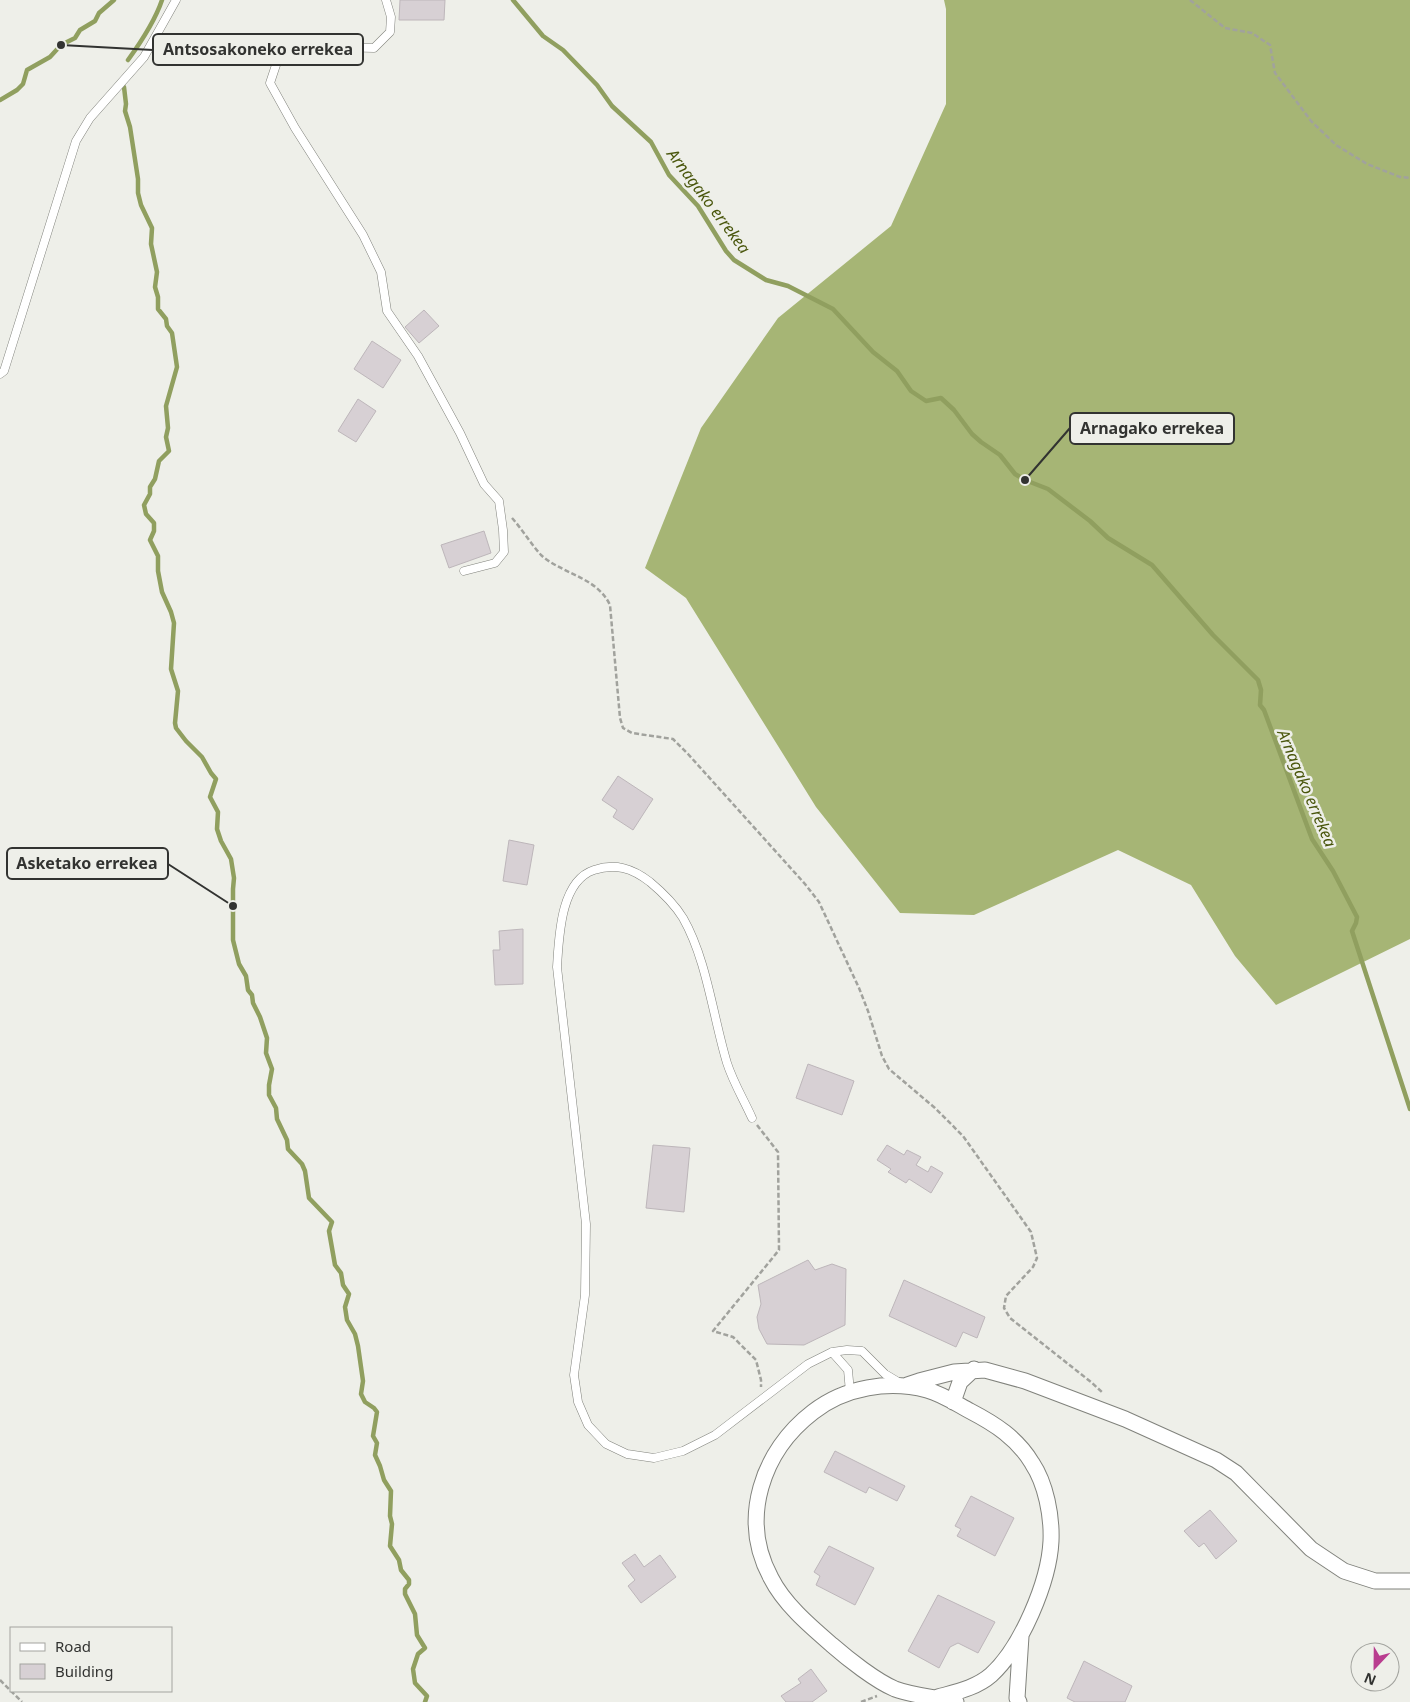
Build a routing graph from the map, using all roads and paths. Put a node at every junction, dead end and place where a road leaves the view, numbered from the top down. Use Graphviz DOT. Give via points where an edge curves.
graph roads {
  1 [pos="176,0"];
  2 [pos="386,0"];
  3 [pos="1190,0"];
  4 [pos="1410,178"];
  5 [pos="0,374"];
  6 [pos="499,501"];
  7 [pos="464,571"];
  8 [pos="752,1118"];
  9 [pos="832,1352"];
  10 [pos="974,1370"];
  11 [pos="906,1386"];
  12 [pos="850,1392"];
  13 [pos="1103,1394"];
  14 [pos="760,1400"];
  15 [pos="952,1402"];
  16 [pos="1410,1581"];
  17 [pos="1022,1633"];
  18 [pos="0,1680"];
  19 [pos="10,1690"];
  20 [pos="12,1692"];
  21 [pos="938,1697"];
  22 [pos="22,1702"];
  23 [pos="956,1702"];
  24 [pos="1019,1702"];
  1 -- 5 [label="lane" via="144,57 90,118 76,141 4,371"];
  2 -- 6 [label="lane" via="391,16 390,32 374,48 301,46 278,59 270,83 294,128 363,235 381,272 387,311 418,356 484,484"];
  3 -- 4 [label="path" via="1225,28 1252,33 1270,45 1274,73 1311,121 1336,145 1368,164"];
  6 -- 7 [label="lane" via="504,552 495,563"];
  6 -- 13 [label="path" via="542,555 606,596 610,604 623,728 632,733 673,739 819,902 859,988 889,1069 963,1136 1032,1232 1037,1258 1033,1267 1006,1296 1004,1308 1010,1318"];
  8 -- 14 [label="path" via="778,1152 779,1250 713,1331 733,1337 756,1360 761,1380"];
  8 -- 14 [label="lane" via="727,1065 697,950 682,918 661,891 641,875 615,866 592,870 577,880 564,907 558,967 586,1224 585,1295 574,1375 578,1402 588,1426 606,1444 627,1454 654,1458 683,1450 715,1435"];
  9 -- 11 [label="lane" via="862,1351 884,1374"];
  9 -- 12 [label="lane" via="848,1370"];
  9 -- 14 [label="lane" via="808,1364"];
  10 -- 11 [label="street" via="919,1380"];
  10 -- 15 [label="street" via="960,1382"];
  10 -- 16 [label="street" via="996,1372 1025,1381 1125,1419 1216,1460 1236,1473 1311,1549 1344,1572 1375,1581"];
  11 -- 12 [label="street" via="886,1385"];
  11 -- 15 [label="street" via="930,1390"];
  12 -- 21 [label="street" via="816,1410 787,1435 776,1451 760,1486 757,1503 755,1521 761,1556 783,1596 843,1654 894,1688"];
  15 -- 17 [label="street" via="1000,1428 1013,1439 1041,1480 1051,1541 1036,1602"];
  17 -- 21 [label="street" via="1006,1660 989,1676 967,1689"];
  17 -- 24 [label="street"];
  18 -- 19 [label="path"];
  20 -- 22 [label="path"];
  21 -- 23 [label="street"];
}
